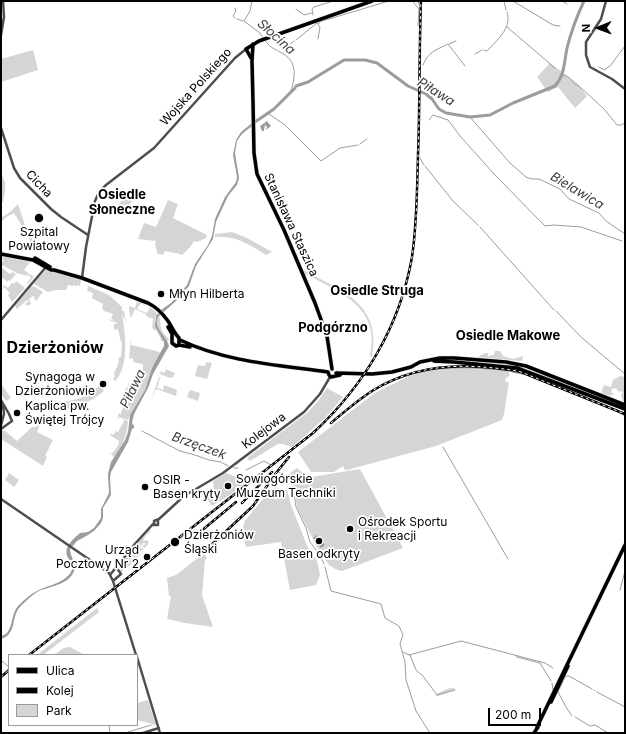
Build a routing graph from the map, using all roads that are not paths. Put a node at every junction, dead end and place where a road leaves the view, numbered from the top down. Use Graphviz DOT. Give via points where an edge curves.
graph roads {
  1 [pos="4,1"];
  2 [pos="372,1"];
  3 [pos="606,1"];
  4 [pos="1,34"];
  5 [pos="253,44"];
  6 [pos="247,48"];
  7 [pos="252,53"];
  8 [pos="252,62"];
  9 [pos="625,89"];
  10 [pos="1,128"];
  11 [pos="88,235"];
  12 [pos="1,253"];
  13 [pos="46,266"];
  14 [pos="82,278"];
  15 [pos="161,314"];
  16 [pos="1,320"];
  17 [pos="177,336"];
  18 [pos="172,338"];
  19 [pos="180,342"];
  20 [pos="415,365"];
  21 [pos="332,369"];
  22 [pos="328,372"];
  23 [pos="336,374"];
  24 [pos="330,376"];
  25 [pos="1,401"];
  26 [pos="625,405"];
  27 [pos="625,409"];
  28 [pos="1,425"];
  29 [pos="1,429"];
  30 [pos="1,499"];
  31 [pos="625,545"];
  32 [pos="116,567"];
  33 [pos="110,575"];
  34 [pos="113,581"];
  35 [pos="136,654"];
  36 [pos="138,659"];
  37 [pos="159,728"];
  38 [pos="143,733"];
  39 [pos="160,733"];
  40 [pos="534,733"];
  1 -- 4 [label="street"];
  2 -- 5 [label="main road, Wojska Polskiego"];
  3 -- 9 [label="street" via="601,18 586,42 586,54 593,69"];
  5 -- 6 [label="main road, Wojska Polskiego"];
  5 -- 7 [label="main road, Stanisława Staszica"];
  6 -- 7 [label="main road"];
  6 -- 8 [label="main road"];
  6 -- 11 [label="street, Wojska Polskiego" via="151,150 99,192"];
  7 -- 8 [label="main road, Stanisława Staszica"];
  8 -- 21 [label="main road, Stanisława Staszica" via="254,154 257,174 315,303 327,336"];
  10 -- 11 [label="street, Cicha" via="20,178 51,209"];
  11 -- 14 [label="street, Wojska Polskiego"];
  12 -- 13 [label="main road" via="17,255"];
  13 -- 14 [label="main road"];
  13 -- 16 [label="street"];
  14 -- 15 [label="main road" via="153,305"];
  15 -- 17 [label="main road"];
  15 -- 18 [label="main road"];
  17 -- 18 [label="main road"];
  17 -- 19 [label="main road"];
  18 -- 19 [label="main road" via="176,346"];
  19 -- 22 [label="main road" via="243,361"];
  20 -- 23 [label="main road" via="392,372"];
  20 -- 26 [label="main road" via="447,358 515,364"];
  20 -- 27 [label="main road" via="443,361 514,367"];
  21 -- 22 [label="main road"];
  21 -- 23 [label="main road" via="336,370"];
  22 -- 24 [label="main road"];
  23 -- 24 [label="main road"];
  24 -- 32 [label="street, Kolejowa" via="320,394 304,412 223,473 184,496 154,522"];
  25 -- 28 [label="street" via="4,410"];
  25 -- 29 [label="street" via="12,421"];
  30 -- 33 [label="street"];
  31 -- 40 [label="main road"];
  32 -- 33 [label="street"];
  32 -- 34 [label="street" via="121,574"];
  33 -- 34 [label="street"];
  34 -- 35 [label="street"];
  36 -- 37 [label="street"];
  37 -- 38 [label="street"];
  37 -- 39 [label="street"];
}
